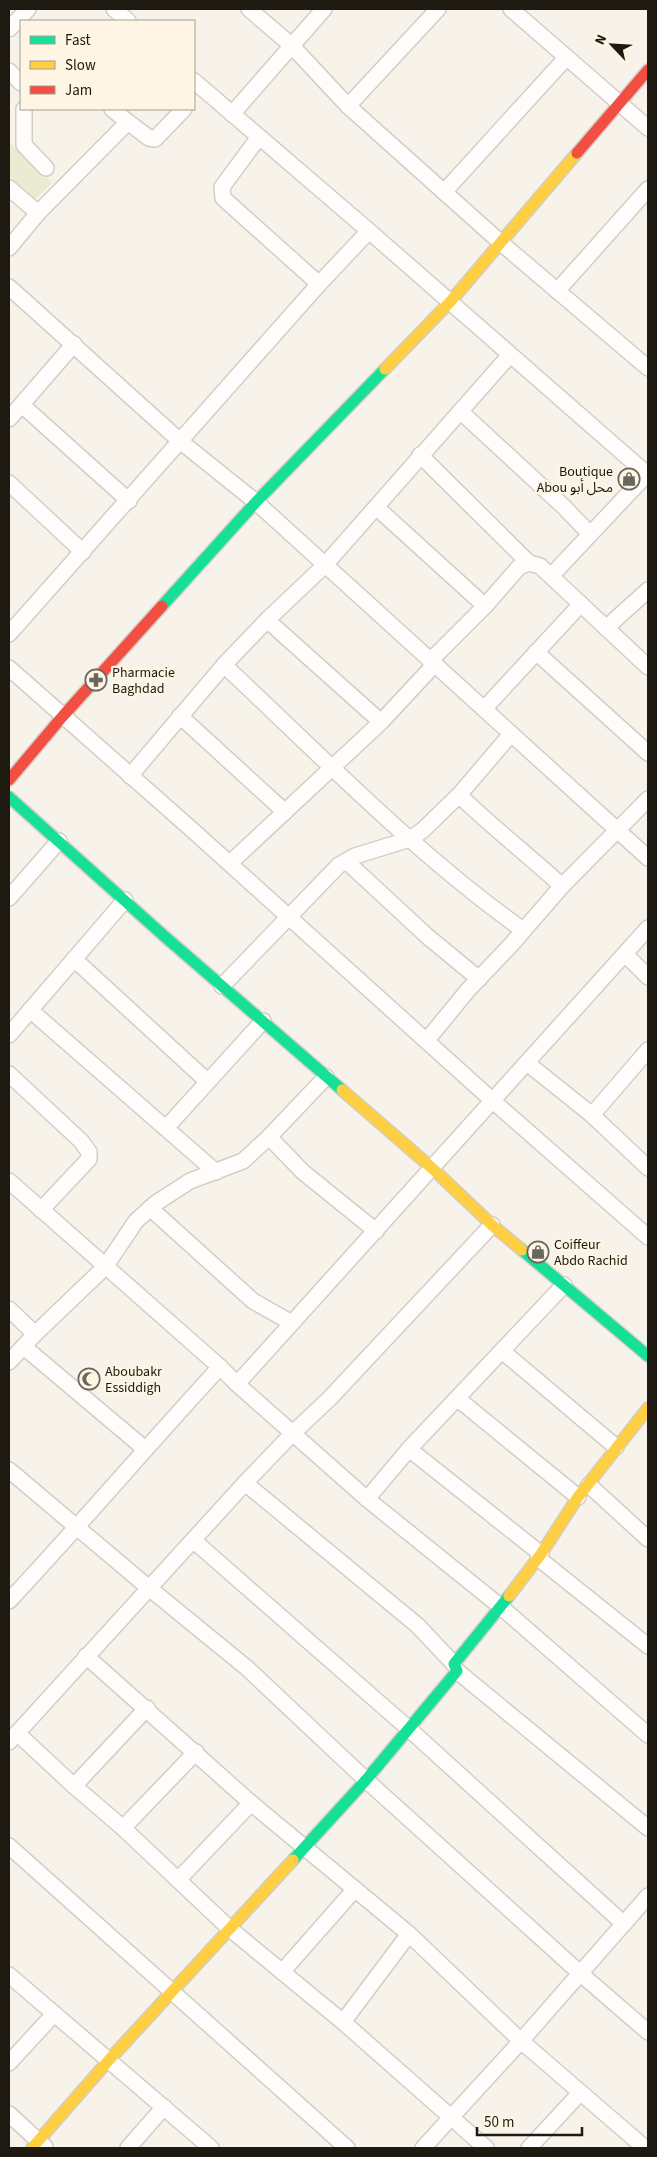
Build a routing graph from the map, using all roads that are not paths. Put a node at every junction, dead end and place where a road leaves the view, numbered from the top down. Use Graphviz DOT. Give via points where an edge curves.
graph roads {
  1 [pos="28,9"];
  2 [pos="114,9"];
  3 [pos="249,9"];
  4 [pos="324,9"];
  5 [pos="438,9"];
  6 [pos="512,9"];
  7 [pos="20,20"];
  8 [pos="127,20"];
  9 [pos="291,45"];
  10 [pos="566,58"];
  11 [pos="9,70"];
  12 [pos="648,70"];
  13 [pos="20,82"];
  14 [pos="197,89"];
  15 [pos="618,104"];
  16 [pos="348,106"];
  17 [pos="24,110"];
  18 [pos="113,110"];
  19 [pos="183,110"];
  20 [pos="232,114"];
  21 [pos="128,122"];
  22 [pos="648,128"];
  23 [pos="258,136"];
  24 [pos="46,168"];
  25 [pos="9,188"];
  26 [pos="648,188"];
  27 [pos="444,192"];
  28 [pos="38,213"];
  29 [pos="369,231"];
  30 [pos="500,242"];
  31 [pos="9,248"];
  32 [pos="319,284"];
  33 [pos="557,291"];
  34 [pos="12,296"];
  35 [pos="450,302"];
  36 [pos="74,344"];
  37 [pos="510,355"];
  38 [pos="648,368"];
  39 [pos="22,405"];
  40 [pos="460,411"];
  41 [pos="9,419"];
  42 [pos="180,441"];
  43 [pos="420,455"];
  44 [pos="648,475"];
  45 [pos="9,483"];
  46 [pos="129,501"];
  47 [pos="256,502"];
  48 [pos="376,507"];
  49 [pos="590,534"];
  50 [pos="83,552"];
  51 [pos="529,564"];
  52 [pos="324,566"];
  53 [pos="551,576"];
  54 [pos="648,590"];
  55 [pos="581,604"];
  56 [pos="485,606"];
  57 [pos="266,620"];
  58 [pos="606,628"];
  59 [pos="9,634"];
  60 [pos="536,652"];
  61 [pos="432,663"];
  62 [pos="224,666"];
  63 [pos="648,667"];
  64 [pos="9,668"];
  65 [pos="484,709"];
  66 [pos="180,716"];
  67 [pos="62,717"];
  68 [pos="381,722"];
  69 [pos="511,734"];
  70 [pos="648,753"];
  71 [pos="333,767"];
  72 [pos="130,776"];
  73 [pos="9,780"];
  74 [pos="459,795"];
  75 [pos="9,797"];
  76 [pos="648,799"];
  77 [pos="286,812"];
  78 [pos="618,829"];
  79 [pos="410,839"];
  80 [pos="59,842"];
  81 [pos="648,858"];
  82 [pos="346,861"];
  83 [pos="230,863"];
  84 [pos="562,886"];
  85 [pos="9,898"];
  86 [pos="125,900"];
  87 [pos="290,916"];
  88 [pos="648,928"];
  89 [pos="523,930"];
  90 [pos="625,954"];
  91 [pos="74,959"];
  92 [pos="648,977"];
  93 [pos="479,979"];
  94 [pos="222,986"];
  95 [pos="30,1010"];
  96 [pos="263,1021"];
  97 [pos="9,1035"];
  98 [pos="427,1040"];
  99 [pos="648,1050"];
  100 [pos="527,1063"];
  101 [pos="9,1074"];
  102 [pos="326,1076"];
  103 [pos="207,1081"];
  104 [pos="493,1101"];
  105 [pos="592,1115"];
  106 [pos="166,1128"];
  107 [pos="269,1138"];
  108 [pos="647,1163"];
  109 [pos="433,1168"];
  110 [pos="216,1172"];
  111 [pos="9,1181"];
  112 [pos="150,1208"];
  113 [pos="41,1210"];
  114 [pos="492,1225"];
  115 [pos="376,1231"];
  116 [pos="648,1237"];
  117 [pos="105,1266"];
  118 [pos="564,1285"];
  119 [pos="9,1309"];
  120 [pos="292,1323"];
  121 [pos="35,1334"];
  122 [pos="24,1347"];
  123 [pos="502,1351"];
  124 [pos="648,1356"];
  125 [pos="9,1362"];
  126 [pos="220,1367"];
  127 [pos="237,1384"];
  128 [pos="458,1399"];
  129 [pos="648,1408"];
  130 [pos="293,1433"];
  131 [pos="616,1447"];
  132 [pos="145,1449"];
  133 [pos="409,1449"];
  134 [pos="9,1470"];
  135 [pos="245,1483"];
  136 [pos="589,1485"];
  137 [pos="578,1497"];
  138 [pos="367,1499"];
  139 [pos="78,1528"];
  140 [pos="648,1538"];
  141 [pos="193,1540"];
  142 [pos="540,1556"];
  143 [pos="149,1588"];
  144 [pos="11,1594"];
  145 [pos="501,1608"];
  146 [pos="648,1646"];
  147 [pos="86,1656"];
  148 [pos="456,1668"];
  149 [pos="147,1708"];
  150 [pos="409,1729"];
  151 [pos="648,1735"];
  152 [pos="13,1737"];
  153 [pos="196,1752"];
  154 [pos="366,1780"];
  155 [pos="74,1786"];
  156 [pos="251,1802"];
  157 [pos="123,1828"];
  158 [pos="648,1828"];
  159 [pos="9,1846"];
  160 [pos="303,1847"];
  161 [pos="178,1880"];
  162 [pos="355,1889"];
  163 [pos="648,1896"];
  164 [pos="624,1924"];
  165 [pos="229,1928"];
  166 [pos="410,1934"];
  167 [pos="282,1972"];
  168 [pos="581,1974"];
  169 [pos="10,1978"];
  170 [pos="172,1992"];
  171 [pos="54,2014"];
  172 [pos="343,2022"];
  173 [pos="648,2032"];
  174 [pos="521,2041"];
  175 [pos="109,2060"];
  176 [pos="9,2062"];
  177 [pos="580,2093"];
  178 [pos="164,2107"];
  179 [pos="9,2114"];
  180 [pos="450,2117"];
  181 [pos="39,2146"];
  182 [pos="128,2148"];
  183 [pos="211,2148"];
  184 [pos="347,2148"];
  185 [pos="422,2148"];
  186 [pos="486,2148"];
  187 [pos="529,2148"];
  188 [pos="645,2148"];
  1 -- 7 [label="street"];
  2 -- 8 [label="street"];
  3 -- 9 [label="street"];
  4 -- 9 [label="street"];
  5 -- 16 [label="street"];
  6 -- 10 [label="street"];
  9 -- 16 [label="street"];
  9 -- 20 [label="street"];
  10 -- 15 [label="street"];
  10 -- 27 [label="street"];
  11 -- 13 [label="street"];
  12 -- 15 [label="street"];
  14 -- 20 [label="street"];
  15 -- 22 [label="street"];
  15 -- 30 [label="street"];
  16 -- 27 [label="street"];
  17 -- 24 [label="street" via="24,145"];
  18 -- 21 [label="street"];
  19 -- 21 [label="street" via="155,138 149,138"];
  20 -- 23 [label="street"];
  21 -- 28 [label="street"];
  23 -- 29 [label="street"];
  23 -- 32 [label="street" via="222,187 222,198"];
  25 -- 28 [label="street"];
  26 -- 33 [label="street"];
  27 -- 30 [label="street"];
  28 -- 31 [label="street"];
  29 -- 32 [label="street"];
  29 -- 35 [label="street"];
  30 -- 33 [label="street"];
  30 -- 35 [label="street"];
  32 -- 42 [label="street"];
  33 -- 38 [label="street"];
  34 -- 36 [label="street"];
  35 -- 37 [label="street"];
  35 -- 47 [label="street"];
  36 -- 39 [label="street"];
  36 -- 42 [label="street"];
  37 -- 40 [label="street"];
  37 -- 44 [label="street"];
  39 -- 41 [label="street"];
  39 -- 46 [label="street"];
  40 -- 43 [label="street"];
  40 -- 49 [label="street"];
  42 -- 46 [label="street"];
  42 -- 47 [label="street"];
  43 -- 48 [label="street"];
  43 -- 51 [label="street"];
  44 -- 49 [label="street"];
  45 -- 50 [label="street"];
  46 -- 50 [label="street"];
  47 -- 52 [label="street"];
  47 -- 67 [label="street"];
  48 -- 52 [label="street"];
  48 -- 56 [label="street"];
  49 -- 53 [label="street"];
  50 -- 59 [label="street"];
  51 -- 53 [label="street" via="540,566"];
  51 -- 56 [label="street" via="519,567"];
  52 -- 57 [label="street"];
  52 -- 61 [label="street"];
  53 -- 55 [label="street"];
  54 -- 58 [label="street"];
  55 -- 58 [label="street"];
  55 -- 60 [label="street"];
  56 -- 61 [label="street"];
  57 -- 62 [label="street"];
  57 -- 68 [label="street"];
  58 -- 63 [label="street"];
  60 -- 65 [label="street"];
  60 -- 70 [label="street"];
  61 -- 65 [label="street"];
  61 -- 68 [label="street"];
  62 -- 66 [label="street"];
  62 -- 71 [label="street"];
  64 -- 67 [label="street"];
  65 -- 69 [label="street"];
  66 -- 72 [label="street"];
  66 -- 77 [label="street"];
  67 -- 72 [label="street"];
  67 -- 73 [label="street"];
  68 -- 71 [label="street"];
  69 -- 74 [label="street"];
  69 -- 78 [label="street"];
  71 -- 77 [label="street"];
  71 -- 79 [label="street"];
  72 -- 83 [label="street"];
  74 -- 79 [label="street"];
  74 -- 84 [label="street"];
  75 -- 80 [label="street"];
  76 -- 78 [label="street"];
  77 -- 83 [label="street"];
  78 -- 81 [label="street"];
  78 -- 84 [label="street"];
  79 -- 82 [label="street"];
  79 -- 89 [label="street" via="483,902"];
  80 -- 85 [label="street"];
  80 -- 86 [label="street"];
  82 -- 87 [label="street"];
  82 -- 93 [label="street"];
  83 -- 87 [label="street"];
  84 -- 89 [label="street"];
  86 -- 91 [label="street"];
  86 -- 94 [label="street"];
  87 -- 94 [label="street"];
  87 -- 98 [label="street"];
  88 -- 90 [label="street"];
  89 -- 93 [label="street"];
  90 -- 92 [label="street"];
  90 -- 100 [label="street"];
  91 -- 95 [label="street"];
  91 -- 103 [label="street"];
  93 -- 98 [label="street"];
  94 -- 96 [label="street"];
  95 -- 97 [label="street"];
  95 -- 106 [label="street"];
  96 -- 102 [label="street"];
  96 -- 103 [label="street"];
  98 -- 104 [label="street"];
  99 -- 105 [label="street"];
  100 -- 104 [label="street"];
  100 -- 105 [label="street"];
  101 -- 113 [label="street" via="89,1152 89,1159"];
  102 -- 107 [label="street"];
  102 -- 109 [label="street"];
  103 -- 106 [label="street"];
  104 -- 109 [label="street"];
  104 -- 116 [label="street"];
  105 -- 108 [label="street"];
  106 -- 110 [label="street"];
  107 -- 110 [label="street" via="243,1161"];
  107 -- 115 [label="street" via="303,1172"];
  109 -- 114 [label="street"];
  109 -- 115 [label="street"];
  110 -- 112 [label="street" via="190,1181"];
  111 -- 113 [label="street"];
  112 -- 117 [label="street" via="136,1221"];
  112 -- 120 [label="street" via="253,1300"];
  113 -- 117 [label="street"];
  114 -- 118 [label="street"];
  114 -- 130 [label="street" via="330,1398"];
  115 -- 120 [label="street"];
  117 -- 121 [label="street"];
  117 -- 126 [label="street"];
  118 -- 123 [label="street"];
  118 -- 124 [label="street"];
  119 -- 121 [label="street"];
  120 -- 127 [label="street"];
  121 -- 122 [label="street"];
  122 -- 125 [label="street"];
  122 -- 132 [label="street"];
  123 -- 128 [label="street"];
  123 -- 131 [label="street"];
  126 -- 127 [label="street"];
  126 -- 132 [label="street"];
  127 -- 130 [label="street"];
  128 -- 133 [label="street"];
  128 -- 137 [label="street"];
  129 -- 131 [label="street"];
  130 -- 135 [label="street"];
  130 -- 138 [label="street"];
  131 -- 136 [label="street"];
  132 -- 139 [label="street"];
  133 -- 138 [label="street"];
  133 -- 142 [label="street"];
  134 -- 139 [label="street"];
  135 -- 141 [label="street"];
  135 -- 148 [label="street" via="417,1626"];
  136 -- 137 [label="street"];
  136 -- 140 [label="street"];
  137 -- 142 [label="street"];
  138 -- 145 [label="street"];
  139 -- 143 [label="street"];
  139 -- 144 [label="street"];
  141 -- 143 [label="street"];
  141 -- 150 [label="street"];
  142 -- 145 [label="street"];
  142 -- 146 [label="street"];
  143 -- 147 [label="street"];
  143 -- 154 [label="street" via="247,1668"];
  145 -- 148 [label="street"];
  145 -- 151 [label="street"];
  147 -- 149 [label="street"];
  147 -- 152 [label="street"];
  148 -- 150 [label="street"];
  148 -- 158 [label="street"];
  149 -- 153 [label="street"];
  149 -- 155 [label="street"];
  150 -- 154 [label="street"];
  150 -- 164 [label="street"];
  152 -- 155 [label="street"];
  153 -- 156 [label="street"];
  153 -- 157 [label="street"];
  154 -- 160 [label="street"];
  154 -- 168 [label="street"];
  155 -- 157 [label="street"];
  156 -- 160 [label="street"];
  156 -- 161 [label="street"];
  157 -- 161 [label="street"];
  159 -- 170 [label="street"];
  160 -- 162 [label="street"];
  160 -- 165 [label="street"];
  161 -- 165 [label="street"];
  162 -- 166 [label="street"];
  162 -- 167 [label="street"];
  163 -- 164 [label="street"];
  164 -- 168 [label="street"];
  165 -- 167 [label="street"];
  165 -- 170 [label="street"];
  166 -- 172 [label="street"];
  166 -- 174 [label="street"];
  167 -- 172 [label="street"];
  168 -- 173 [label="street"];
  168 -- 174 [label="street"];
  169 -- 171 [label="street"];
  170 -- 175 [label="street"];
  170 -- 184 [label="street"];
  171 -- 175 [label="street"];
  171 -- 176 [label="street"];
  172 -- 180 [label="street"];
  174 -- 177 [label="street"];
  174 -- 180 [label="street"];
  175 -- 178 [label="street"];
  175 -- 181 [label="street"];
  177 -- 187 [label="street"];
  177 -- 188 [label="street"];
  178 -- 182 [label="street"];
  178 -- 183 [label="street"];
  179 -- 181 [label="street"];
  180 -- 185 [label="street"];
  180 -- 186 [label="street"];
}
